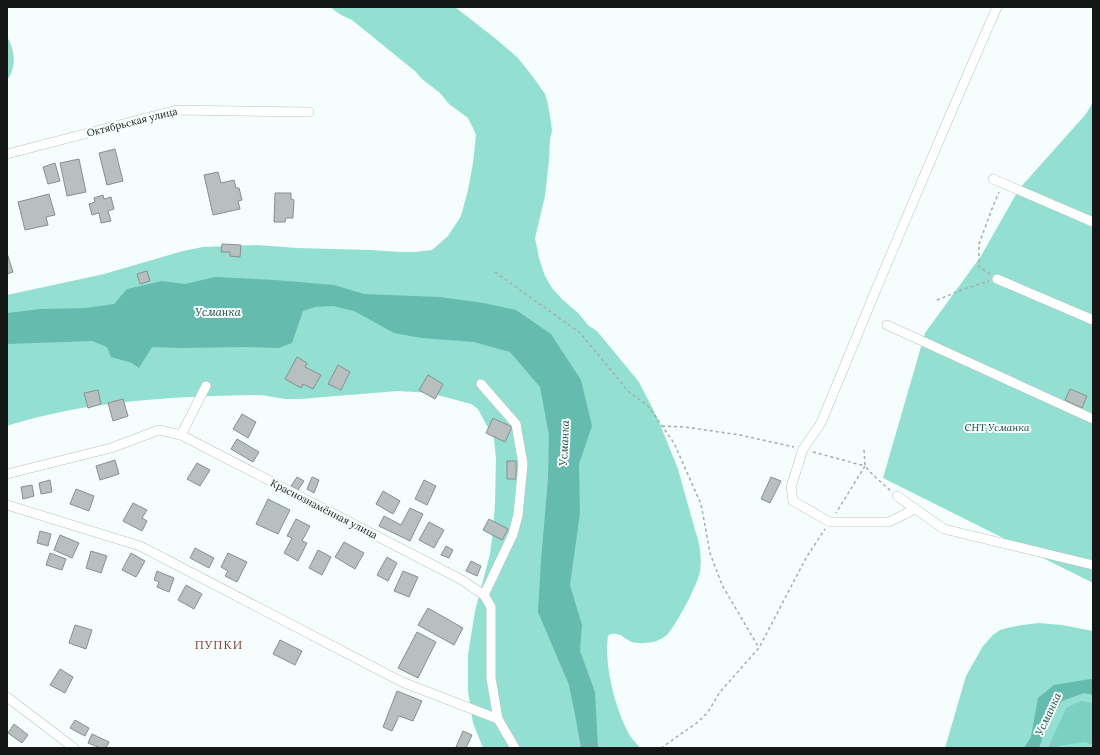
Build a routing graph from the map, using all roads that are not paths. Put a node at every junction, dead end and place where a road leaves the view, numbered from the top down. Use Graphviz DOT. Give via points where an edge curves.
graph roads {
  1 [pos="997,7"];
  2 [pos="308,112"];
  3 [pos="7,154"];
  4 [pos="993,180"];
  5 [pos="1093,222"];
  6 [pos="997,279"];
  7 [pos="1093,320"];
  8 [pos="887,325"];
  9 [pos="481,384"];
  10 [pos="206,386"];
  11 [pos="1093,419"];
  12 [pos="181,435"];
  13 [pos="7,474"];
  14 [pos="897,496"];
  15 [pos="7,505"];
  16 [pos="915,509"];
  17 [pos="1093,565"];
  18 [pos="484,595"];
  19 [pos="7,697"];
  20 [pos="498,720"];
  21 [pos="74,748"];
  22 [pos="515,748"];
  1 -- 16 [label="street" via="821,423 802,449 792,487 793,501 830,522 889,522"];
  2 -- 3 [label="street, Октябрьская улица" via="177,110"];
  4 -- 5 [label="street"];
  6 -- 7 [label="street"];
  8 -- 11 [label="street"];
  9 -- 18 [label="street" via="516,424 523,464 514,534"];
  10 -- 12 [label="street"];
  12 -- 13 [label="street, Краснознамённая улица" via="159,430 111,448"];
  12 -- 18 [label="street, Краснознамённая улица" via="462,580"];
  14 -- 16 [label="street"];
  15 -- 20 [label="street" via="140,546 402,682"];
  16 -- 17 [label="street" via="944,529"];
  18 -- 20 [label="street" via="491,607 491,678"];
  19 -- 21 [label="street"];
  20 -- 22 [label="street"];
}
